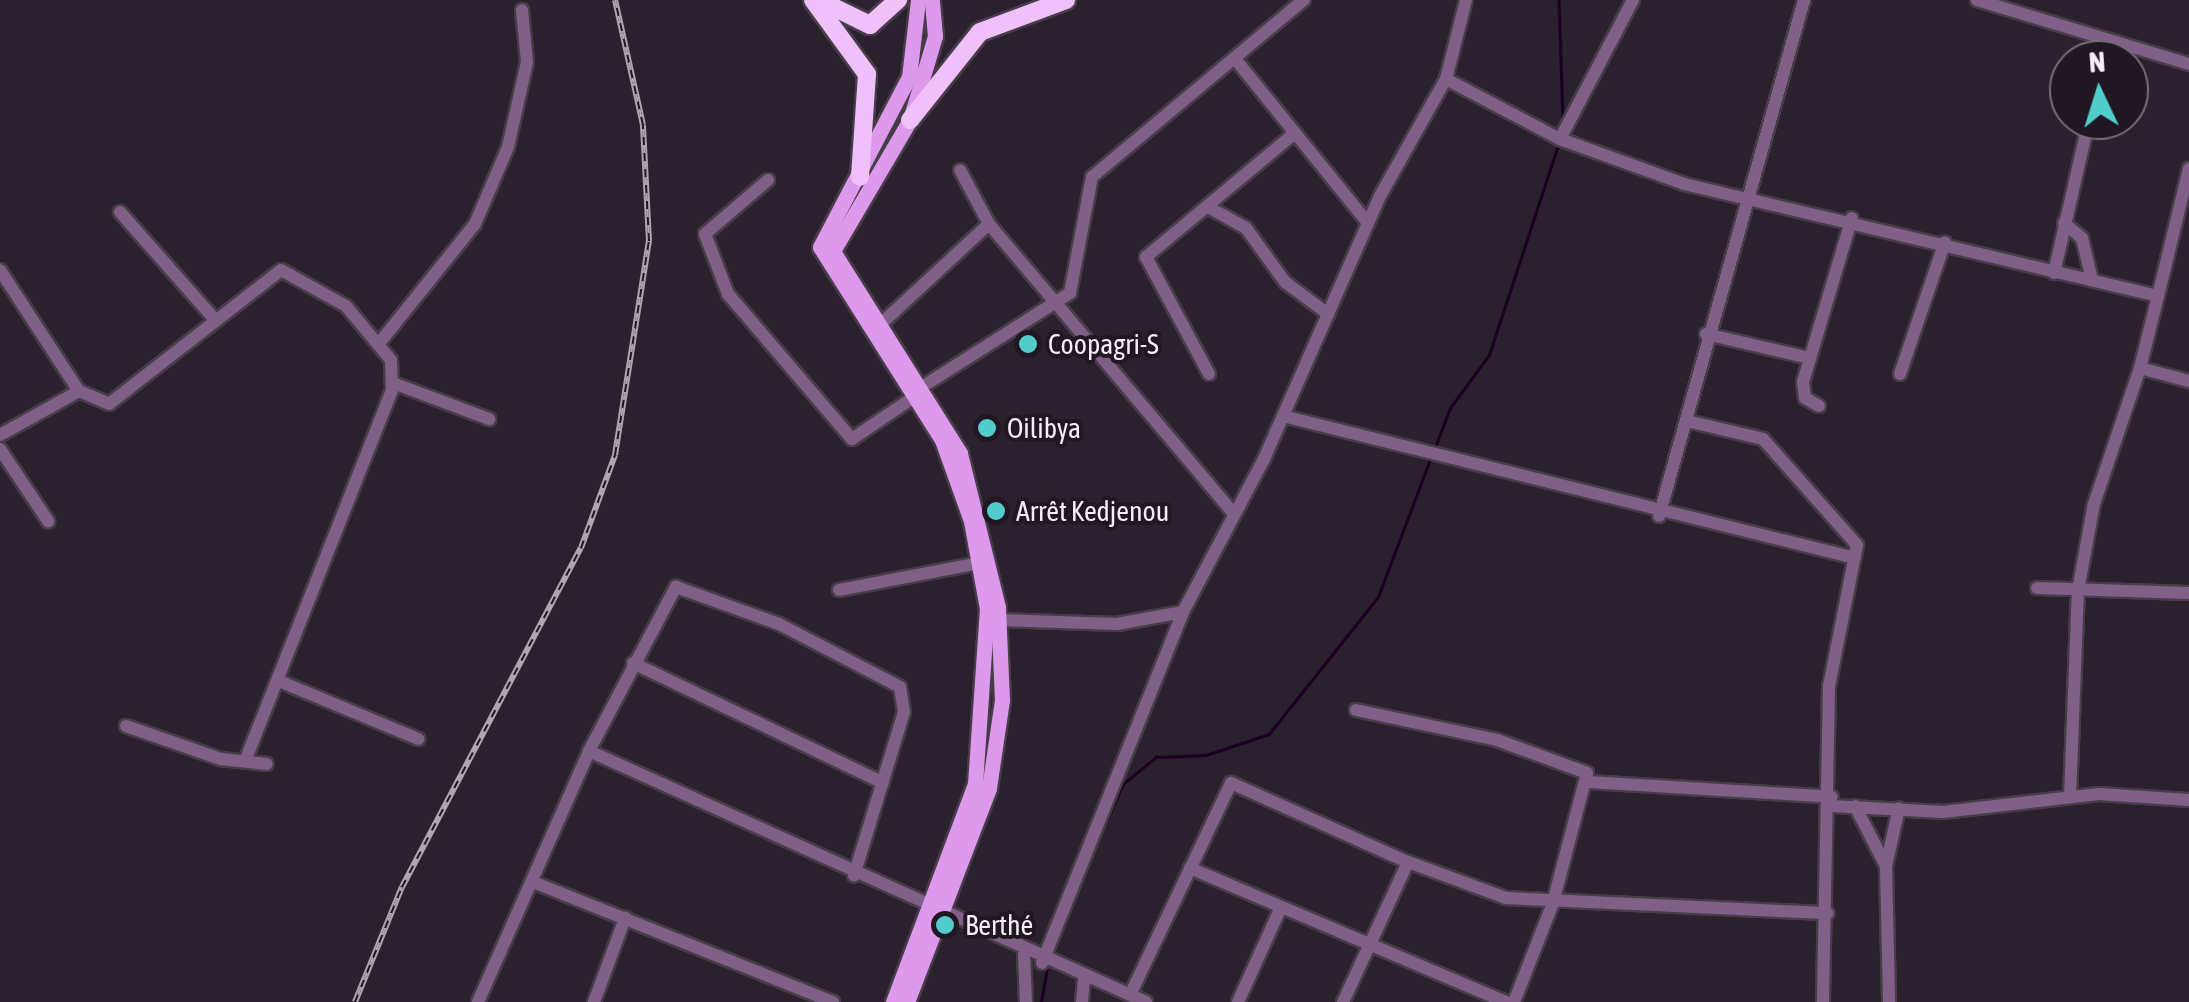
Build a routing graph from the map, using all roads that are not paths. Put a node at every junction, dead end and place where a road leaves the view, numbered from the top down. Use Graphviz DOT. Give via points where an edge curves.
graph roads {
  1 [pos="813,0"];
  2 [pos="823,0"];
  3 [pos="898,0"];
  4 [pos="918,0"];
  5 [pos="932,0"];
  6 [pos="1066,0"];
  7 [pos="1304,0"];
  8 [pos="1466,0"];
  9 [pos="1633,0"];
  10 [pos="1804,0"];
  11 [pos="1978,0"];
  12 [pos="2009,4"];
  13 [pos="522,10"];
  14 [pos="2108,40"];
  15 [pos="2149,52"];
  16 [pos="1236,60"];
  17 [pos="2189,64"];
  18 [pos="1446,79"];
  19 [pos="910,120"];
  20 [pos="1295,133"];
  21 [pos="1560,139"];
  22 [pos="2084,140"];
  23 [pos="2189,169"];
  24 [pos="960,170"];
  25 [pos="860,178"];
  26 [pos="768,180"];
  27 [pos="1743,192"];
  28 [pos="1210,208"];
  29 [pos="120,212"];
  30 [pos="1852,218"];
  31 [pos="1368,223"];
  32 [pos="2064,223"];
  33 [pos="989,224"];
  34 [pos="1945,242"];
  35 [pos="0,270"];
  36 [pos="2054,274"];
  37 [pos="2092,280"];
  38 [pos="2158,296"];
  39 [pos="1062,301"];
  40 [pos="1328,314"];
  41 [pos="216,321"];
  42 [pos="883,322"];
  43 [pos="1706,334"];
  44 [pos="380,341"];
  45 [pos="1810,358"];
  46 [pos="2140,368"];
  47 [pos="1209,374"];
  48 [pos="1900,374"];
  49 [pos="2189,381"];
  50 [pos="393,382"];
  51 [pos="922,390"];
  52 [pos="79,391"];
  53 [pos="1820,406"];
  54 [pos="1283,416"];
  55 [pos="489,419"];
  56 [pos="1687,421"];
  57 [pos="0,436"];
  58 [pos="0,448"];
  59 [pos="1232,512"];
  60 [pos="1659,516"];
  61 [pos="48,522"];
  62 [pos="1855,558"];
  63 [pos="979,564"];
  64 [pos="2037,588"];
  65 [pos="839,590"];
  66 [pos="2078,590"];
  67 [pos="2189,593"];
  68 [pos="1183,612"];
  69 [pos="999,620"];
  70 [pos="633,663"];
  71 [pos="279,682"];
  72 [pos="1356,710"];
  73 [pos="126,726"];
  74 [pos="418,738"];
  75 [pos="589,751"];
  76 [pos="246,758"];
  77 [pos="267,764"];
  78 [pos="883,782"];
  79 [pos="1589,782"];
  80 [pos="2070,797"];
  81 [pos="2189,800"];
  82 [pos="1832,801"];
  83 [pos="1855,806"];
  84 [pos="1899,808"];
  85 [pos="1408,862"];
  86 [pos="1886,866"];
  87 [pos="1190,868"];
  88 [pos="854,876"];
  89 [pos="533,882"];
  90 [pos="1553,903"];
  91 [pos="1281,907"];
  92 [pos="1828,913"];
  93 [pos="937,915"];
  94 [pos="625,918"];
  95 [pos="1369,944"];
  96 [pos="1024,954"];
  97 [pos="1042,963"];
  98 [pos="1084,979"];
  99 [pos="1130,995"];
  100 [pos="478,1002"];
  101 [pos="594,1002"];
  102 [pos="833,1002"];
  103 [pos="893,1002"];
  104 [pos="906,1002"];
  105 [pos="1026,1002"];
  106 [pos="1082,1002"];
  107 [pos="1146,1002"];
  108 [pos="1238,1002"];
  109 [pos="1344,1002"];
  110 [pos="1506,1002"];
  111 [pos="1514,1002"];
  112 [pos="1824,1002"];
  113 [pos="1890,1002"];
  1 -- 25 [label="highway" via="866,74"];
  2 -- 3 [label="highway" via="850,23 870,25"];
  4 -- 25 [label="main road" via="909,77"];
  5 -- 19 [label="main road" via="934,36"];
  6 -- 19 [label="highway" via="980,32"];
  7 -- 16 [label="street"];
  8 -- 18 [label="street"];
  9 -- 21 [label="street"];
  10 -- 27 [label="street"];
  11 -- 12 [label="street"];
  12 -- 14 [label="street"];
  13 -- 44 [label="street" via="527,62 495,178 455,254"];
  15 -- 17 [label="street"];
  16 -- 20 [label="street"];
  16 -- 39 [label="street" via="1092,177 1075,286"];
  18 -- 21 [label="street"];
  18 -- 31 [label="street"];
  19 -- 42 [label="main road" via="833,251"];
  20 -- 28 [label="street"];
  20 -- 31 [label="street"];
  21 -- 27 [label="street" via="1684,184"];
  22 -- 32 [label="street"];
  23 -- 38 [label="street"];
  24 -- 33 [label="street"];
  25 -- 51 [label="main road" via="820,248"];
  26 -- 51 [label="street" via="705,234 728,294 852,439"];
  27 -- 30 [label="street"];
  27 -- 43 [label="street"];
  28 -- 40 [label="street" via="1246,228 1285,282"];
  28 -- 47 [label="street" via="1146,257"];
  29 -- 41 [label="street"];
  30 -- 34 [label="street"];
  30 -- 45 [label="street"];
  31 -- 40 [label="street"];
  32 -- 36 [label="street"];
  32 -- 37 [label="street" via="2082,238"];
  33 -- 39 [label="street"];
  33 -- 42 [label="street"];
  34 -- 36 [label="street"];
  34 -- 48 [label="street"];
  35 -- 52 [label="street"];
  36 -- 37 [label="street"];
  37 -- 38 [label="street"];
  38 -- 46 [label="street"];
  39 -- 51 [label="street"];
  39 -- 59 [label="street"];
  40 -- 54 [label="street"];
  41 -- 44 [label="street" via="272,274 290,270"];
  41 -- 52 [label="street" via="122,402"];
  42 -- 51 [label="main road"];
  43 -- 45 [label="street"];
  43 -- 56 [label="street"];
  44 -- 50 [label="street"];
  45 -- 53 [label="street" via="1802,392"];
  46 -- 49 [label="street"];
  46 -- 66 [label="street" via="2094,504"];
  50 -- 55 [label="street"];
  50 -- 71 [label="street"];
  51 -- 63 [label="main road" via="952,461"];
  51 -- 69 [label="main road" via="973,486"];
  52 -- 57 [label="street"];
  54 -- 59 [label="street"];
  54 -- 60 [label="street"];
  56 -- 60 [label="street"];
  56 -- 62 [label="street" via="1763,439 1852,535"];
  58 -- 61 [label="street"];
  59 -- 68 [label="street"];
  60 -- 62 [label="street"];
  62 -- 82 [label="street" via="1830,686"];
  63 -- 65 [label="street"];
  63 -- 93 [label="main road" via="989,650 982,745"];
  64 -- 66 [label="street"];
  66 -- 67 [label="street"];
  66 -- 80 [label="street"];
  68 -- 69 [label="street" via="1117,624"];
  68 -- 97 [label="street"];
  69 -- 93 [label="main road" via="992,775"];
  70 -- 75 [label="street"];
  70 -- 78 [label="street"];
  70 -- 78 [label="street" via="676,588 778,624 900,687 904,712"];
  71 -- 74 [label="street"];
  71 -- 76 [label="street"];
  72 -- 79 [label="street" via="1497,740 1579,768"];
  73 -- 76 [label="street" via="221,759"];
  75 -- 88 [label="street"];
  75 -- 89 [label="street"];
  76 -- 77 [label="street"];
  78 -- 88 [label="street"];
  79 -- 82 [label="street"];
  79 -- 90 [label="street"];
  80 -- 81 [label="street"];
  80 -- 84 [label="street"];
  82 -- 83 [label="street"];
  82 -- 92 [label="street"];
  83 -- 84 [label="street"];
  83 -- 86 [label="street"];
  84 -- 86 [label="street"];
  85 -- 87 [label="street" via="1231,783"];
  85 -- 90 [label="street" via="1506,898"];
  85 -- 95 [label="street"];
  86 -- 113 [label="street"];
  87 -- 91 [label="street"];
  87 -- 99 [label="street"];
  88 -- 93 [label="street"];
  89 -- 94 [label="street"];
  89 -- 100 [label="street"];
  90 -- 92 [label="street"];
  90 -- 111 [label="street"];
  91 -- 95 [label="street"];
  91 -- 108 [label="street"];
  92 -- 112 [label="street"];
  93 -- 96 [label="street"];
  93 -- 103 [label="main road"];
  93 -- 104 [label="main road"];
  94 -- 101 [label="street"];
  94 -- 102 [label="street"];
  95 -- 109 [label="street"];
  95 -- 110 [label="street"];
  96 -- 97 [label="street"];
  96 -- 105 [label="street"];
  97 -- 98 [label="street"];
  98 -- 99 [label="street"];
  98 -- 106 [label="street"];
  99 -- 107 [label="street"];
}
